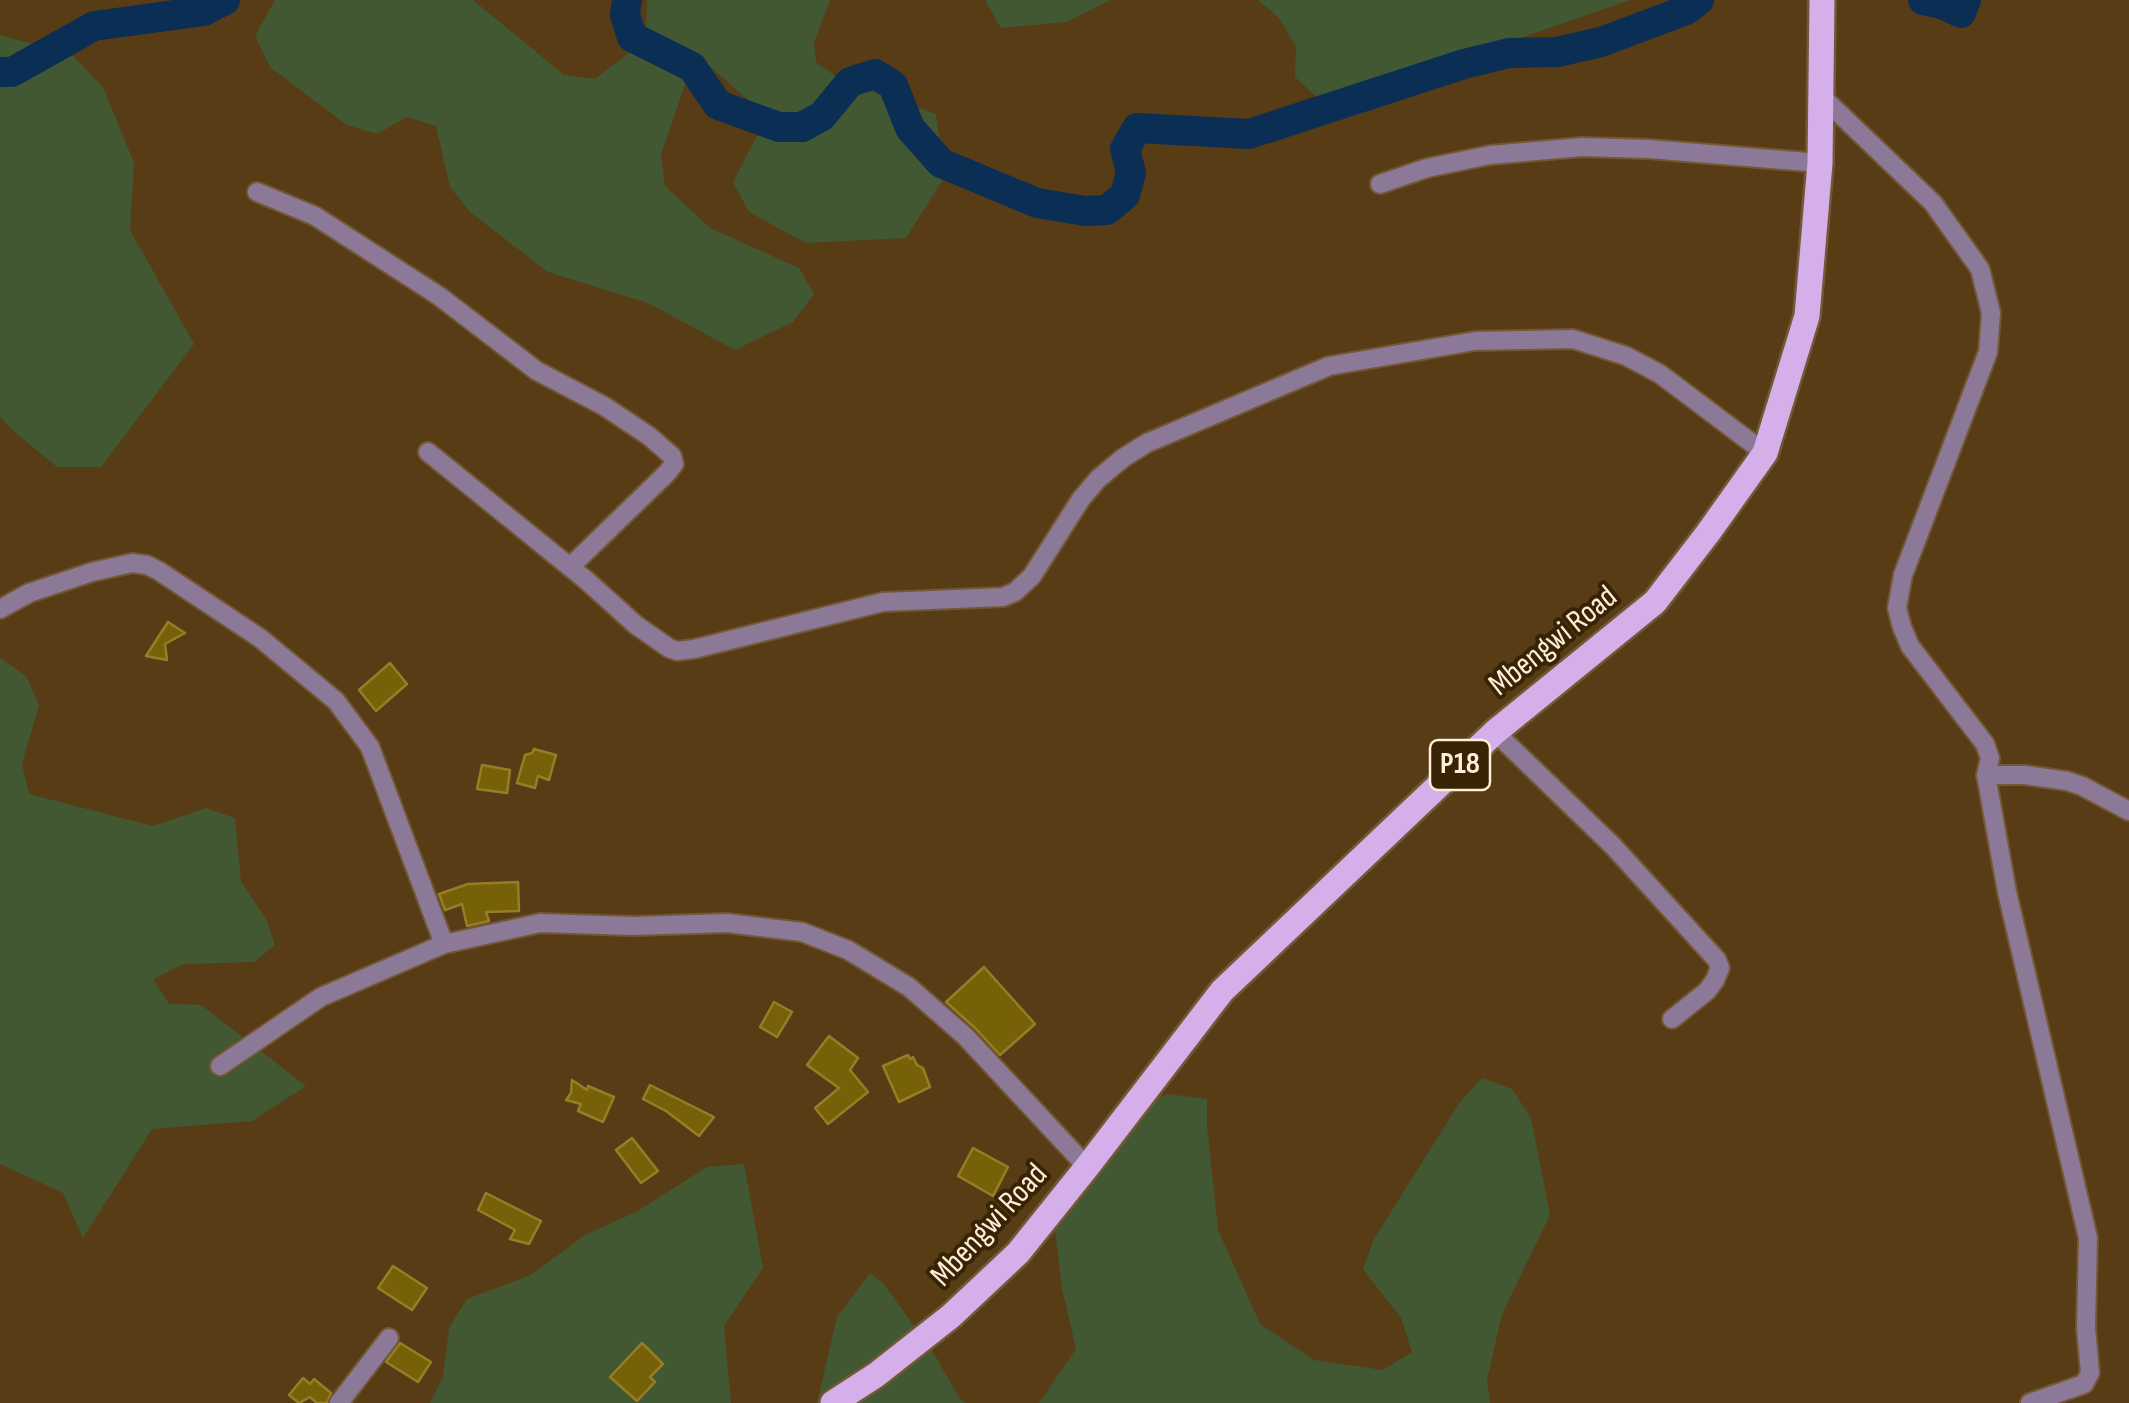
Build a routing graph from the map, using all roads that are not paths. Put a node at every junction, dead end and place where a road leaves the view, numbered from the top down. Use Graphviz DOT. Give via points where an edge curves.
graph roads {
  1 [pos="1822,0"];
  2 [pos="1819,94"];
  3 [pos="1820,164"];
  4 [pos="1380,184"];
  5 [pos="257,192"];
  6 [pos="428,452"];
  7 [pos="1765,452"];
  8 [pos="570,568"];
  9 [pos="0,609"];
  10 [pos="1495,732"];
  11 [pos="1986,775"];
  12 [pos="2129,812"];
  13 [pos="444,944"];
  14 [pos="1672,1019"];
  15 [pos="220,1066"];
  16 [pos="1087,1168"];
  17 [pos="390,1338"];
  18 [pos="340,1403"];
  19 [pos="833,1403"];
  20 [pos="2030,1403"];
  1 -- 2 [label="main road, Mbengwi Road / P18"];
  2 -- 3 [label="main road, Mbengwi Road / P18"];
  2 -- 11 [label="street" via="1933,203 1980,269 1991,313 1988,352 1902,576 1898,608 1910,646 1985,744"];
  3 -- 4 [label="street" via="1582,147 1490,155"];
  3 -- 7 [label="main road, Mbengwi Road / P18" via="1807,316"];
  5 -- 8 [label="street" via="315,216 672,456 667,474"];
  6 -- 8 [label="street"];
  7 -- 8 [label="street" via="1626,356 1573,339 1475,341 1329,366 1147,443 1098,479 1032,576 1004,597 882,602 677,651"];
  7 -- 10 [label="main road, Mbengwi Road / P18" via="1655,602"];
  9 -- 13 [label="street" via="45,588 132,563 158,571 260,638 336,700 370,747"];
  10 -- 14 [label="street" via="1613,846 1717,960 1720,968 1706,991"];
  10 -- 16 [label="main road, Mbengwi Road / P18" via="1222,992"];
  11 -- 12 [label="street" via="2067,781"];
  11 -- 20 [label="street" via="2006,892 2088,1238 2090,1373 2084,1384"];
  13 -- 15 [label="street" via="321,997"];
  13 -- 16 [label="street" via="540,923 727,923 802,932 848,950 909,987 966,1036"];
  16 -- 19 [label="main road, Mbengwi Road / P18" via="1018,1253 952,1316"];
  17 -- 18 [label="street"];
}
